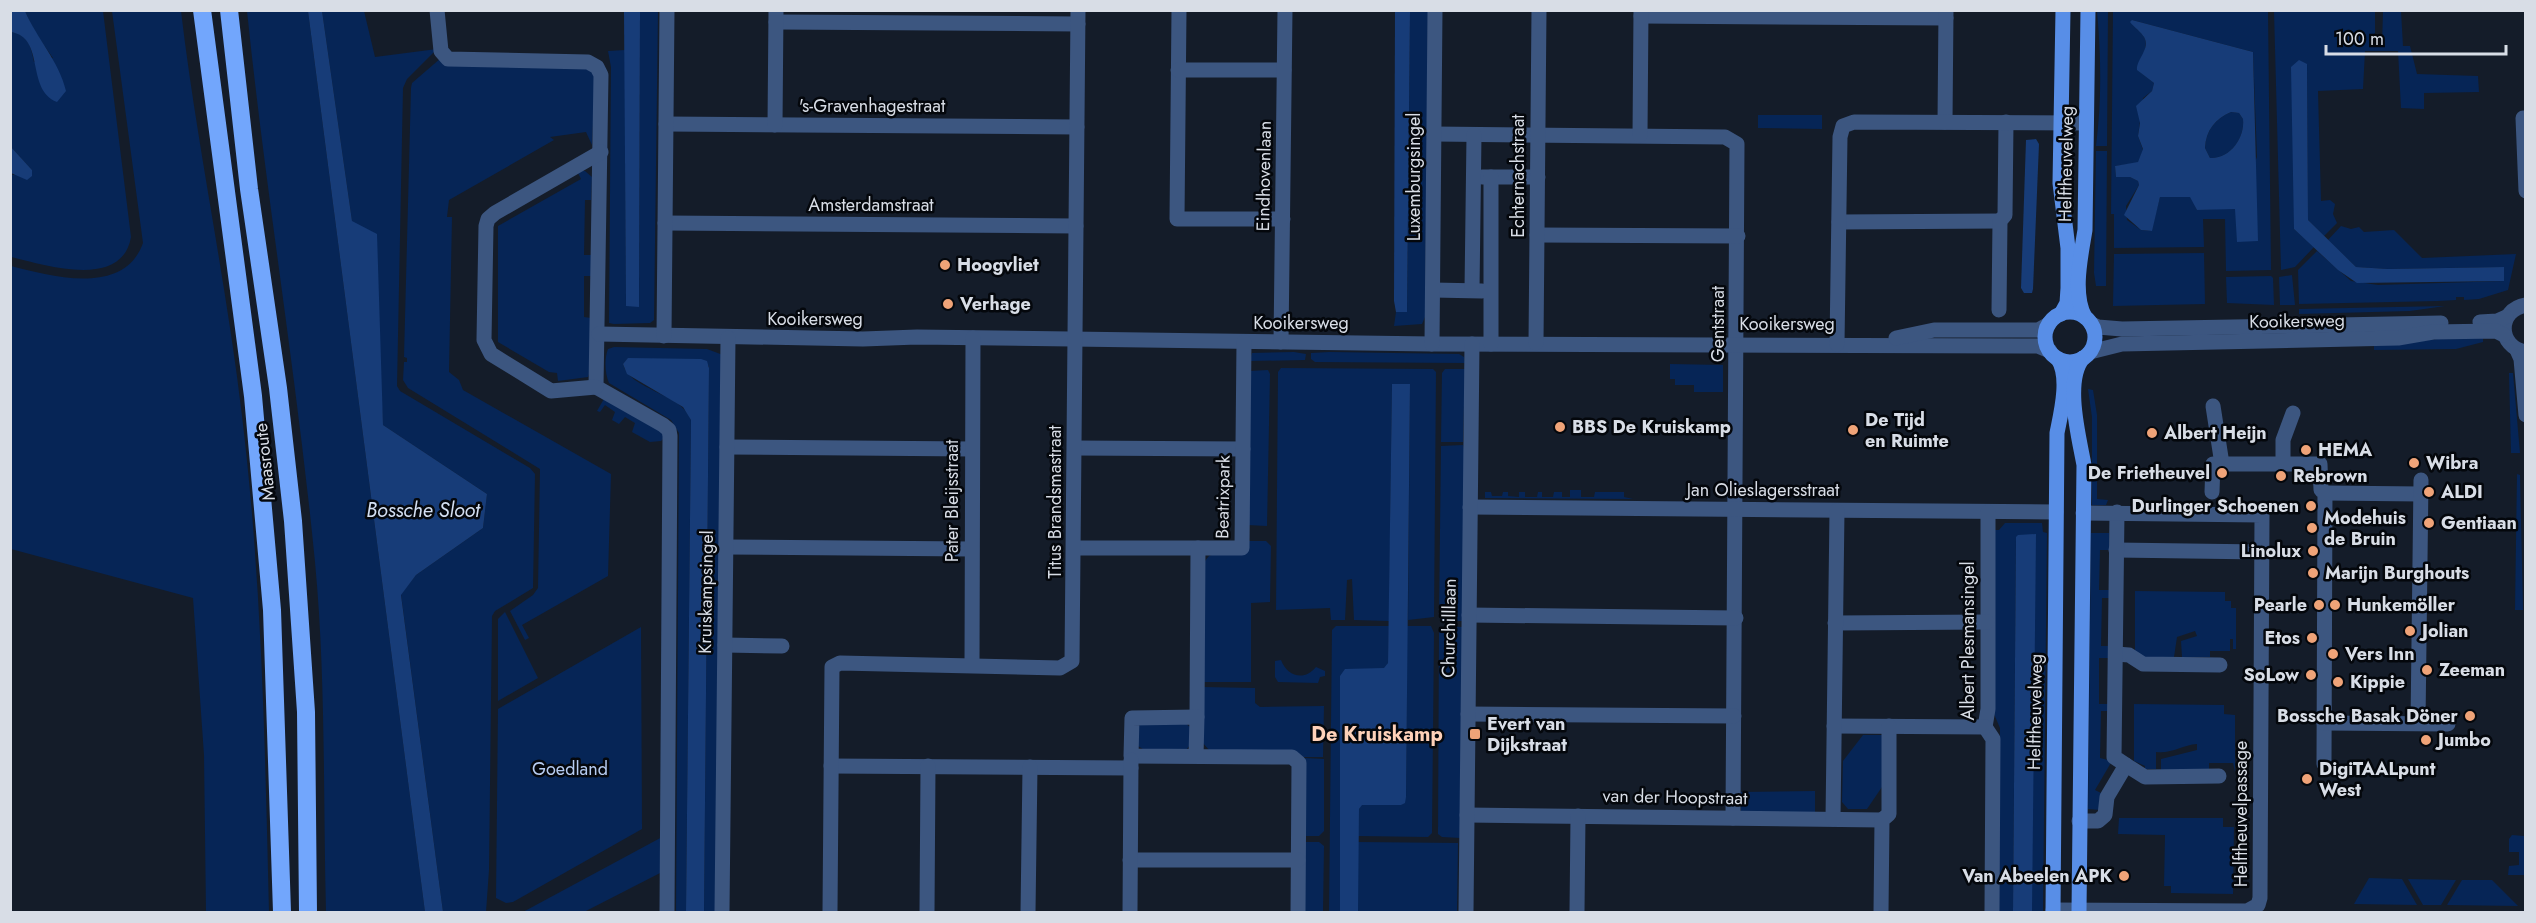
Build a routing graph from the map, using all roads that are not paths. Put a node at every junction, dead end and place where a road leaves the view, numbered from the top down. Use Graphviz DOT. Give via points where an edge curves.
graph roads {
  1 [pos="202,10"];
  2 [pos="229,10"];
  3 [pos="438,10"];
  4 [pos="667,10"];
  5 [pos="1179,10"];
  6 [pos="1285,10"];
  7 [pos="1435,10"];
  8 [pos="1539,10"];
  9 [pos="2063,10"];
  10 [pos="2088,10"];
  11 [pos="1641,13"];
  12 [pos="1742,14"];
  13 [pos="1843,14"];
  14 [pos="1946,14"];
  15 [pos="776,16"];
  16 [pos="1078,17"];
  17 [pos="1178,70"];
  18 [pos="1284,70"];
  19 [pos="2526,118"];
  20 [pos="1945,122"];
  21 [pos="2006,122"];
  22 [pos="2060,123"];
  23 [pos="2086,123"];
  24 [pos="666,124"];
  25 [pos="775,124"];
  26 [pos="1077,127"];
  27 [pos="1434,134"];
  28 [pos="1474,135"];
  29 [pos="1538,135"];
  30 [pos="1640,135"];
  31 [pos="601,152"];
  32 [pos="1473,177"];
  33 [pos="1491,177"];
  34 [pos="1538,177"];
  35 [pos="2526,191"];
  36 [pos="1283,219"];
  37 [pos="2001,221"];
  38 [pos="1839,222"];
  39 [pos="665,223"];
  40 [pos="1076,226"];
  41 [pos="1537,235"];
  42 [pos="1738,236"];
  43 [pos="1432,290"];
  44 [pos="1472,291"];
  45 [pos="1491,291"];
  46 [pos="2526,305"];
  47 [pos="1999,310"];
  48 [pos="2506,317"];
  49 [pos="2055,319"];
  50 [pos="2088,320"];
  51 [pos="599,334"];
  52 [pos="2504,334"];
  53 [pos="664,336"];
  54 [pos="728,338"];
  55 [pos="973,338"];
  56 [pos="1075,339"];
  57 [pos="1244,342"];
  58 [pos="1281,342"];
  59 [pos="1536,343"];
  60 [pos="1432,344"];
  61 [pos="1472,344"];
  62 [pos="1491,344"];
  63 [pos="1737,344"];
  64 [pos="1837,344"];
  65 [pos="1874,344"];
  66 [pos="2521,351"];
  67 [pos="2054,355"];
  68 [pos="2087,355"];
  69 [pos="596,387"];
  70 [pos="2213,406"];
  71 [pos="2294,413"];
  72 [pos="2526,415"];
  73 [pos="728,447"];
  74 [pos="1075,448"];
  75 [pos="972,449"];
  76 [pos="1243,449"];
  77 [pos="2222,464"];
  78 [pos="2283,464"];
  79 [pos="2212,492"];
  80 [pos="2325,493"];
  81 [pos="1470,507"];
  82 [pos="1737,510"];
  83 [pos="1837,511"];
  84 [pos="1988,512"];
  85 [pos="2117,512"];
  86 [pos="2056,513"];
  87 [pos="2083,513"];
  88 [pos="726,547"];
  89 [pos="1198,548"];
  90 [pos="971,549"];
  91 [pos="1074,549"];
  92 [pos="2116,550"];
  93 [pos="2262,552"];
  94 [pos="1469,615"];
  95 [pos="1736,618"];
  96 [pos="1987,622"];
  97 [pos="1835,623"];
  98 [pos="725,645"];
  99 [pos="782,646"];
  100 [pos="2116,654"];
  101 [pos="972,664"];
  102 [pos="2220,665"];
  103 [pos="1468,714"];
  104 [pos="1197,717"];
  105 [pos="1734,717"];
  106 [pos="2324,723"];
  107 [pos="2418,723"];
  108 [pos="2448,724"];
  109 [pos="1834,726"];
  110 [pos="1889,726"];
  111 [pos="1985,727"];
  112 [pos="1196,756"];
  113 [pos="1131,762"];
  114 [pos="2324,764"];
  115 [pos="2126,765"];
  116 [pos="831,766"];
  117 [pos="928,766"];
  118 [pos="1030,767"];
  119 [pos="2219,776"];
  120 [pos="1467,815"];
  121 [pos="1578,816"];
  122 [pos="1733,818"];
  123 [pos="1833,819"];
  124 [pos="1882,820"];
  125 [pos="2079,821"];
  126 [pos="1130,860"];
  127 [pos="1298,860"];
  128 [pos="2053,911"];
  129 [pos="2079,911"];
  130 [pos="282,912"];
  131 [pos="308,912"];
  132 [pos="667,912"];
  133 [pos="722,912"];
  134 [pos="830,912"];
  135 [pos="927,912"];
  136 [pos="1028,912"];
  137 [pos="1130,912"];
  138 [pos="1298,912"];
  139 [pos="1466,912"];
  140 [pos="1577,912"];
  141 [pos="1881,912"];
  142 [pos="1992,912"];
  1 -- 130 [label="highway, Maasroute" via="253,396 273,610"];
  2 -- 131 [label="highway, Maasroute" via="293,521 306,712"];
  3 -- 31 [label="street" via="441,51 448,59 588,62 597,67 602,75"];
  4 -- 24 [label="street"];
  5 -- 17 [label="street"];
  6 -- 18 [label="street, Eindhovenlaan"];
  7 -- 27 [label="street, Luxemburgsingel"];
  8 -- 29 [label="street, Echternachstraat"];
  9 -- 22 [label="main road, Helftheuvelweg"];
  10 -- 23 [label="main road, Helftheuvelweg"];
  11 -- 12 [label="street"];
  11 -- 30 [label="street"];
  12 -- 13 [label="street"];
  13 -- 14 [label="street"];
  14 -- 20 [label="street"];
  15 -- 16 [label="street"];
  15 -- 25 [label="street"];
  16 -- 26 [label="street, Titus Brandsmastraat"];
  17 -- 18 [label="street"];
  17 -- 36 [label="street" via="1177,219"];
  18 -- 36 [label="street, Eindhovenlaan"];
  19 -- 35 [label="street"];
  20 -- 21 [label="street"];
  20 -- 38 [label="street" via="1854,122 1843,126"];
  21 -- 22 [label="street"];
  21 -- 37 [label="street" via="2006,215"];
  22 -- 23 [label="street"];
  22 -- 49 [label="main road, Helftheuvelweg" via="2060,183 2068,248 2067,303"];
  23 -- 50 [label="main road, Helftheuvelweg" via="2080,288 2081,310"];
  24 -- 25 [label="street, 's-Gravenhagestraat"];
  24 -- 39 [label="street"];
  25 -- 26 [label="street, 's-Gravenhagestraat"];
  26 -- 40 [label="street, Titus Brandsmastraat"];
  27 -- 28 [label="street"];
  27 -- 43 [label="street, Luxemburgsingel"];
  28 -- 29 [label="street"];
  28 -- 32 [label="street"];
  29 -- 30 [label="street"];
  29 -- 34 [label="street, Echternachstraat"];
  30 -- 42 [label="street, Gentstraat" via="1725,136 1734,140 1738,148"];
  31 -- 51 [label="street"];
  31 -- 69 [label="street" via="495,213 488,219 486,237 484,340 491,354 551,390"];
  32 -- 33 [label="street"];
  32 -- 44 [label="street"];
  33 -- 34 [label="street"];
  33 -- 45 [label="street"];
  34 -- 41 [label="street, Echternachstraat"];
  36 -- 58 [label="street, Eindhovenlaan"];
  37 -- 38 [label="street"];
  37 -- 47 [label="street"];
  38 -- 64 [label="street"];
  39 -- 40 [label="street, Amsterdamstraat"];
  39 -- 53 [label="street"];
  40 -- 56 [label="street, Titus Brandsmastraat"];
  41 -- 42 [label="street"];
  41 -- 59 [label="street, Echternachstraat"];
  42 -- 63 [label="street, Gentstraat"];
  43 -- 44 [label="street"];
  43 -- 60 [label="street, Luxemburgsingel"];
  44 -- 45 [label="street"];
  45 -- 62 [label="street"];
  46 -- 48 [label="street" via="2513,309"];
  48 -- 50 [label="street, Kooikersweg" via="2484,322 2122,329 2098,327"];
  48 -- 52 [label="street"];
  49 -- 50 [label="main road" via="2071,312"];
  49 -- 65 [label="street, Kooikersweg" via="2038,330 1934,330"];
  49 -- 67 [label="main road" via="2046,341"];
  50 -- 68 [label="main road" via="2095,341"];
  51 -- 53 [label="street"];
  51 -- 69 [label="street"];
  52 -- 66 [label="street" via="2507,342"];
  52 -- 68 [label="street, Kooikersweg" via="2444,331 2398,338 2122,344"];
  53 -- 54 [label="street"];
  54 -- 55 [label="street, Kooikersweg"];
  54 -- 73 [label="street, Kruiskampsingel"];
  55 -- 56 [label="street, Kooikersweg"];
  55 -- 75 [label="street, Pater Bleijsstraat"];
  56 -- 57 [label="street, Kooikersweg"];
  56 -- 74 [label="street, Titus Brandsmastraat"];
  57 -- 58 [label="street, Kooikersweg"];
  57 -- 76 [label="street, Beatrixpark"];
  58 -- 60 [label="street, Kooikersweg"];
  59 -- 62 [label="street, Kooikersweg"];
  59 -- 63 [label="street, Kooikersweg"];
  60 -- 61 [label="street, Kooikersweg"];
  61 -- 62 [label="street, Kooikersweg"];
  61 -- 81 [label="street, Churchilllaan"];
  63 -- 64 [label="street, Kooikersweg"];
  63 -- 82 [label="street, Gentstraat"];
  64 -- 65 [label="street, Kooikersweg"];
  65 -- 67 [label="street, Kooikersweg" via="2038,346"];
  66 -- 72 [label="street"];
  67 -- 68 [label="main road" via="2071,362"];
  67 -- 86 [label="main road, Helftheuvelweg" via="2062,372"];
  68 -- 87 [label="main road" via="2075,372 2074,403 2084,465"];
  69 -- 132 [label="street, Kruiskampsingel" via="663,425 670,436"];
  70 -- 77 [label="street"];
  71 -- 78 [label="street" via="2283,440"];
  73 -- 75 [label="street"];
  73 -- 88 [label="street, Kruiskampsingel"];
  74 -- 76 [label="street"];
  74 -- 91 [label="street, Titus Brandsmastraat"];
  75 -- 90 [label="street, Pater Bleijsstraat"];
  76 -- 89 [label="street, Beatrixpark" via="1242,548"];
  77 -- 78 [label="street"];
  77 -- 79 [label="street" via="2213,464"];
  78 -- 80 [label="street" via="2320,464 2321,490"];
  80 -- 106 [label="street"];
  80 -- 107 [label="street" via="2421,487"];
  81 -- 82 [label="street, Jan Olieslagersstraat"];
  81 -- 94 [label="street, Churchilllaan"];
  82 -- 83 [label="street, Jan Olieslagersstraat"];
  82 -- 95 [label="street, Gentstraat"];
  83 -- 84 [label="street, Jan Olieslagersstraat"];
  83 -- 97 [label="street"];
  84 -- 86 [label="street, Jan Olieslagersstraat"];
  84 -- 96 [label="street, Albert Plesmansingel"];
  85 -- 87 [label="street, Helftheuvelpassage"];
  85 -- 92 [label="street"];
  85 -- 93 [label="street, Helftheuvelpassage" via="2262,515"];
  86 -- 87 [label="main road"];
  86 -- 128 [label="main road, Helftheuvelweg"];
  87 -- 125 [label="main road"];
  88 -- 90 [label="street"];
  88 -- 98 [label="street, Kruiskampsingel"];
  89 -- 91 [label="street"];
  89 -- 104 [label="street, Beatrixpark"];
  90 -- 101 [label="street, Pater Bleijsstraat"];
  91 -- 101 [label="street, Titus Brandsmastraat" via="1070,664 1060,668"];
  92 -- 93 [label="street"];
  92 -- 100 [label="street"];
  93 -- 129 [label="street, Helftheuvelpassage" via="2258,905 2247,910"];
  94 -- 95 [label="street"];
  94 -- 103 [label="street, Churchilllaan"];
  95 -- 105 [label="street, Gentstraat"];
  96 -- 97 [label="street"];
  96 -- 111 [label="street, Albert Plesmansingel" via="1989,709"];
  97 -- 109 [label="street"];
  98 -- 99 [label="street"];
  98 -- 133 [label="street, Kruiskampsingel"];
  100 -- 102 [label="street" via="2129,655 2144,664"];
  100 -- 115 [label="street" via="2114,758"];
  101 -- 116 [label="street" via="834,665"];
  103 -- 105 [label="street"];
  103 -- 120 [label="street, Churchilllaan"];
  104 -- 112 [label="street, Beatrixpark"];
  104 -- 113 [label="street" via="1132,718"];
  105 -- 122 [label="street, Gentstraat"];
  106 -- 107 [label="street"];
  106 -- 114 [label="street"];
  107 -- 108 [label="street"];
  109 -- 110 [label="street"];
  109 -- 123 [label="street"];
  110 -- 111 [label="street"];
  110 -- 124 [label="street" via="1889,814"];
  111 -- 142 [label="street, Albert Plesmansingel" via="1993,739"];
  112 -- 113 [label="street"];
  112 -- 127 [label="street" via="1296,759 1300,768"];
  113 -- 118 [label="street"];
  113 -- 126 [label="street"];
  115 -- 119 [label="street, Helftheuvelpassage" via="2145,777"];
  115 -- 125 [label="street" via="2107,797 2105,814 2098,821"];
  116 -- 117 [label="street"];
  116 -- 134 [label="street"];
  117 -- 118 [label="street"];
  117 -- 135 [label="street"];
  118 -- 136 [label="street"];
  120 -- 121 [label="street, van der Hoopstraat"];
  120 -- 139 [label="street, Churchilllaan"];
  121 -- 122 [label="street, van der Hoopstraat"];
  121 -- 140 [label="street"];
  122 -- 123 [label="street, van der Hoopstraat"];
  123 -- 124 [label="street, van der Hoopstraat"];
  124 -- 141 [label="street"];
  125 -- 129 [label="main road"];
  126 -- 127 [label="street"];
  126 -- 137 [label="street"];
  127 -- 138 [label="street"];
  128 -- 129 [label="street, Helftheuvelpassage"];
}
